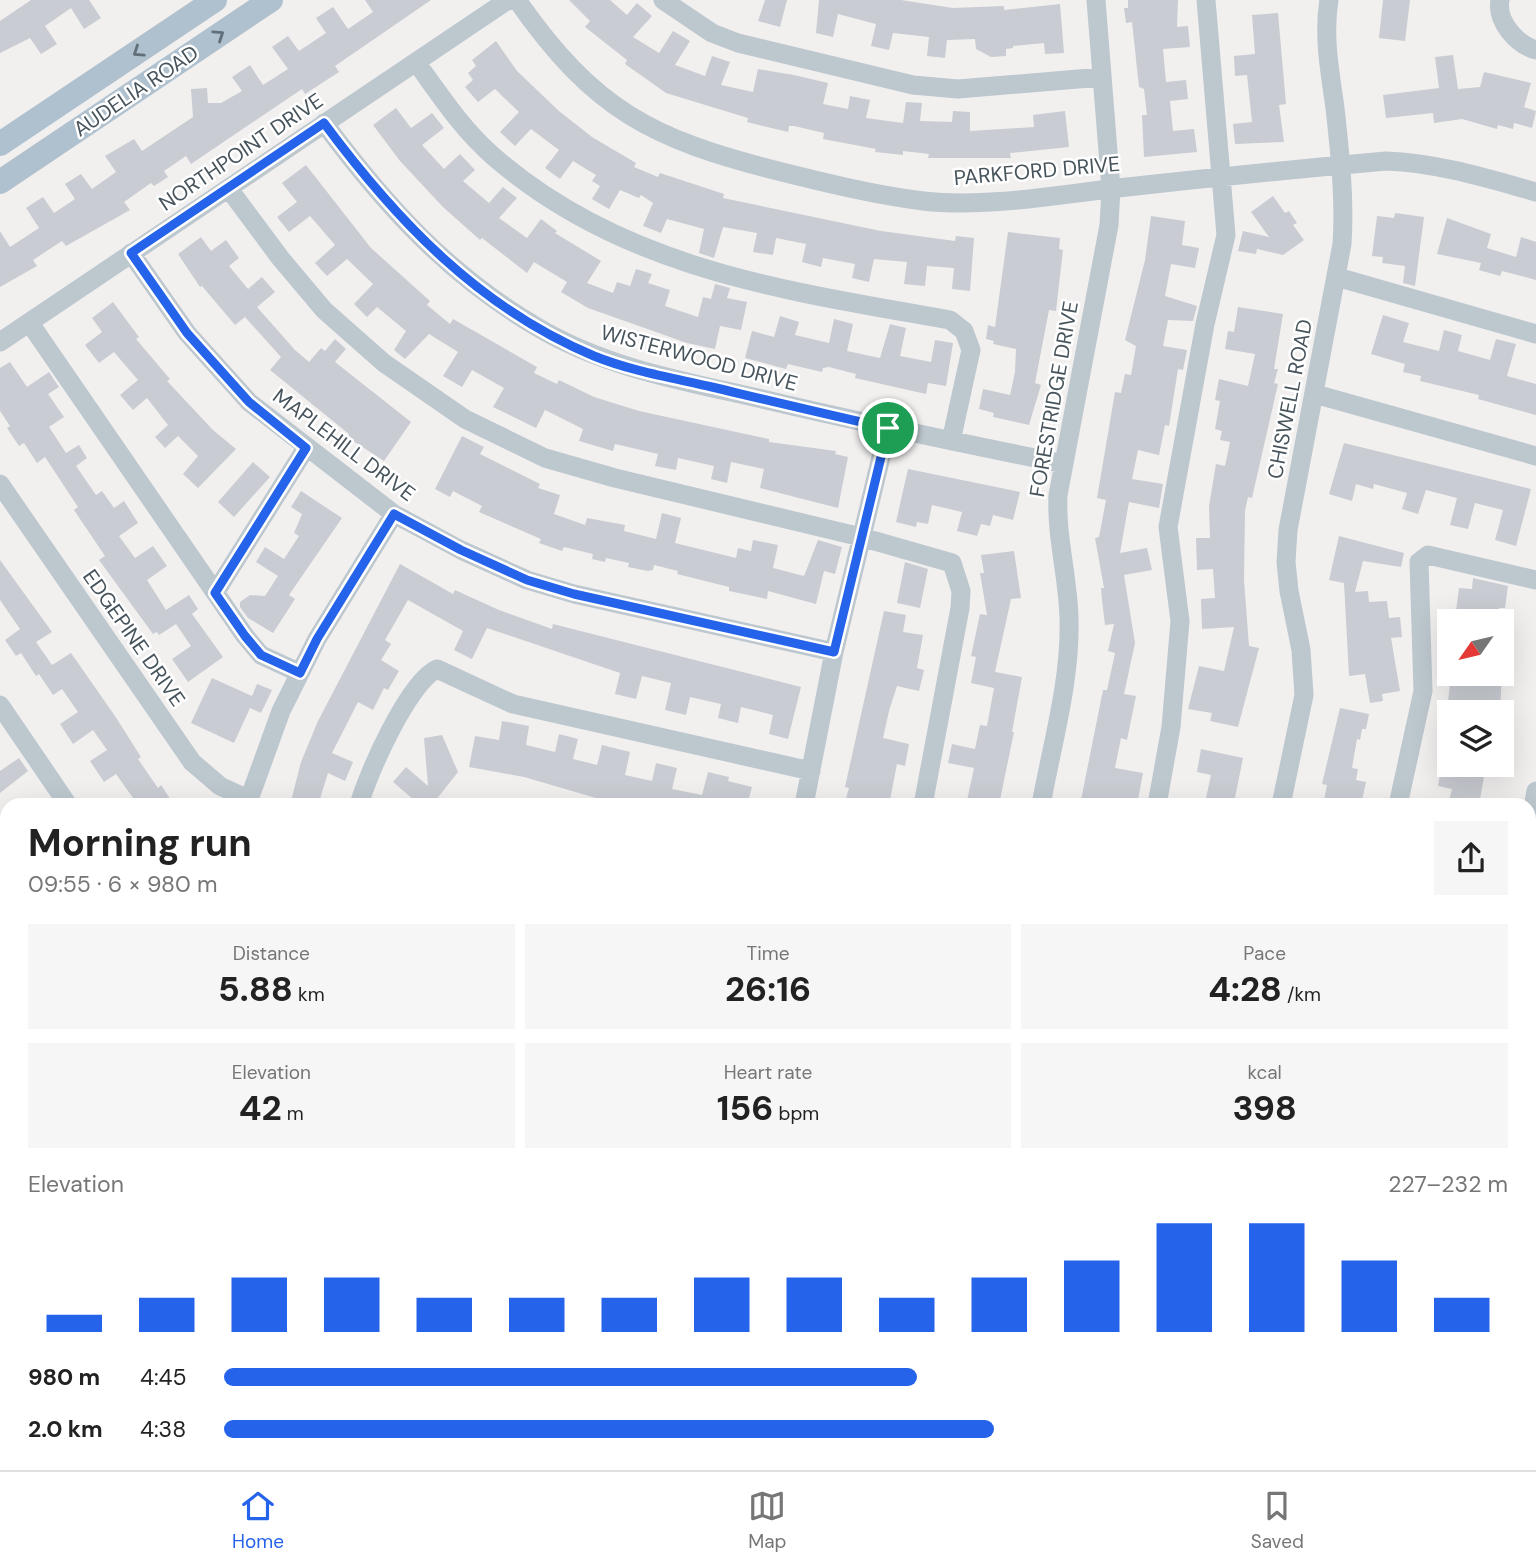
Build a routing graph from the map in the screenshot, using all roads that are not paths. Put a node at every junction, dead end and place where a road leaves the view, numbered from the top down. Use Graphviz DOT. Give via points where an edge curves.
graph roads {
  1 [pos="215,0"];
  2 [pos="271,0"];
  3 [pos="508,0"];
  4 [pos="517,0"];
  5 [pos="663,0"];
  6 [pos="1096,0"];
  7 [pos="1206,0"];
  8 [pos="1329,0"];
  9 [pos="1500,0"];
  10 [pos="1536,50"];
  11 [pos="416,62"];
  12 [pos="1102,77"];
  13 [pos="324,123"];
  14 [pos="0,144"];
  15 [pos="1342,165"];
  16 [pos="1222,176"];
  17 [pos="0,182"];
  18 [pos="229,189"];
  19 [pos="1111,189"];
  20 [pos="1536,191"];
  21 [pos="131,253"];
  22 [pos="1337,277"];
  23 [pos="29,322"];
  24 [pos="1536,334"];
  25 [pos="0,342"];
  26 [pos="1315,394"];
  27 [pos="888,428"];
  28 [pos="951,441"];
  29 [pos="306,448"];
  30 [pos="1536,456"];
  31 [pos="1064,464"];
  32 [pos="0,484"];
  33 [pos="394,514"];
  34 [pos="861,537"];
  35 [pos="1536,580"];
  36 [pos="215,593"];
  37 [pos="834,652"];
  38 [pos="300,673"];
  39 [pos="0,705"];
  40 [pos="811,771"];
  41 [pos="63,798"];
  42 [pos="241,798"];
  43 [pos="249,798"];
  44 [pos="362,798"];
  45 [pos="805,798"];
  46 [pos="924,798"];
  47 [pos="1042,798"];
  48 [pos="1158,798"];
  49 [pos="1282,798"];
  50 [pos="1400,798"];
  1 -- 14 [label="main road, AUDELIA ROAD, one-way"];
  17 -- 2 [label="main road, AUDELIA ROAD, one-way"];
  3 -- 11 [label="street, NORTHPOINT DRIVE"];
  4 -- 19 [label="street, PARKFORD DRIVE" via="550,46 605,99 666,137 707,153 824,183 925,201 999,201"];
  5 -- 12 [label="street" via="712,33 738,43 913,85 958,89"];
  6 -- 12 [label="street, FORESTRIDGE DRIVE"];
  7 -- 16 [label="street"];
  8 -- 15 [label="street, CHISWELL ROAD" via="1327,48"];
  9 -- 10 [label="street" via="1498,9 1507,30"];
  11 -- 13 [label="street, NORTHPOINT DRIVE"];
  11 -- 28 [label="street" via="455,117 492,155 537,191 628,243 778,289 950,320 964,331 971,350"];
  12 -- 19 [label="street, FORESTRIDGE DRIVE"];
  13 -- 18 [label="street, NORTHPOINT DRIVE"];
  13 -- 27 [label="street, WISTERWOOD DRIVE" via="381,198 421,239 491,297 537,327 595,356 661,376"];
  15 -- 16 [label="street, PARKFORD DRIVE"];
  15 -- 20 [label="street, PARKFORD DRIVE" via="1419,163"];
  15 -- 22 [label="street, CHISWELL ROAD" via="1345,201"];
  16 -- 19 [label="street, PARKFORD DRIVE"];
  16 -- 48 [label="street" via="1226,235 1168,527 1180,621 1171,727"];
  18 -- 21 [label="street, NORTHPOINT DRIVE"];
  18 -- 34 [label="street" via="324,310 384,363 466,419 545,458"];
  19 -- 31 [label="street, FORESTRIDGE DRIVE" via="1109,225"];
  21 -- 23 [label="street, NORTHPOINT DRIVE"];
  21 -- 29 [label="street, MAPLEHILL DRIVE" via="187,333 249,402"];
  22 -- 24 [label="street"];
  22 -- 26 [label="street, CHISWELL ROAD"];
  23 -- 25 [label="street, NORTHPOINT DRIVE"];
  23 -- 36 [label="street"];
  26 -- 30 [label="street"];
  26 -- 49 [label="street, CHISWELL ROAD" via="1287,541 1304,695"];
  27 -- 28 [label="street, WISTERWOOD DRIVE"];
  27 -- 34 [label="street"];
  28 -- 31 [label="street, WISTERWOOD DRIVE"];
  29 -- 33 [label="street, MAPLEHILL DRIVE"];
  29 -- 36 [label="street"];
  31 -- 47 [label="street, FORESTRIDGE DRIVE" via="1057,522 1068,605 1068,658"];
  32 -- 42 [label="street, EDGEPINE DRIVE" via="192,762"];
  33 -- 37 [label="street, MAPLEHILL DRIVE" via="461,550 538,583"];
  33 -- 38 [label="street"];
  34 -- 37 [label="street"];
  34 -- 46 [label="street" via="952,563 961,591"];
  35 -- 50 [label="street" via="1428,555 1419,562 1423,691"];
  36 -- 38 [label="street" via="261,655"];
  37 -- 40 [label="street"];
  38 -- 43 [label="street"];
  39 -- 41 [label="street"];
  40 -- 44 [label="street" via="513,704 437,669 425,674 404,703"];
  40 -- 45 [label="street"];
}
